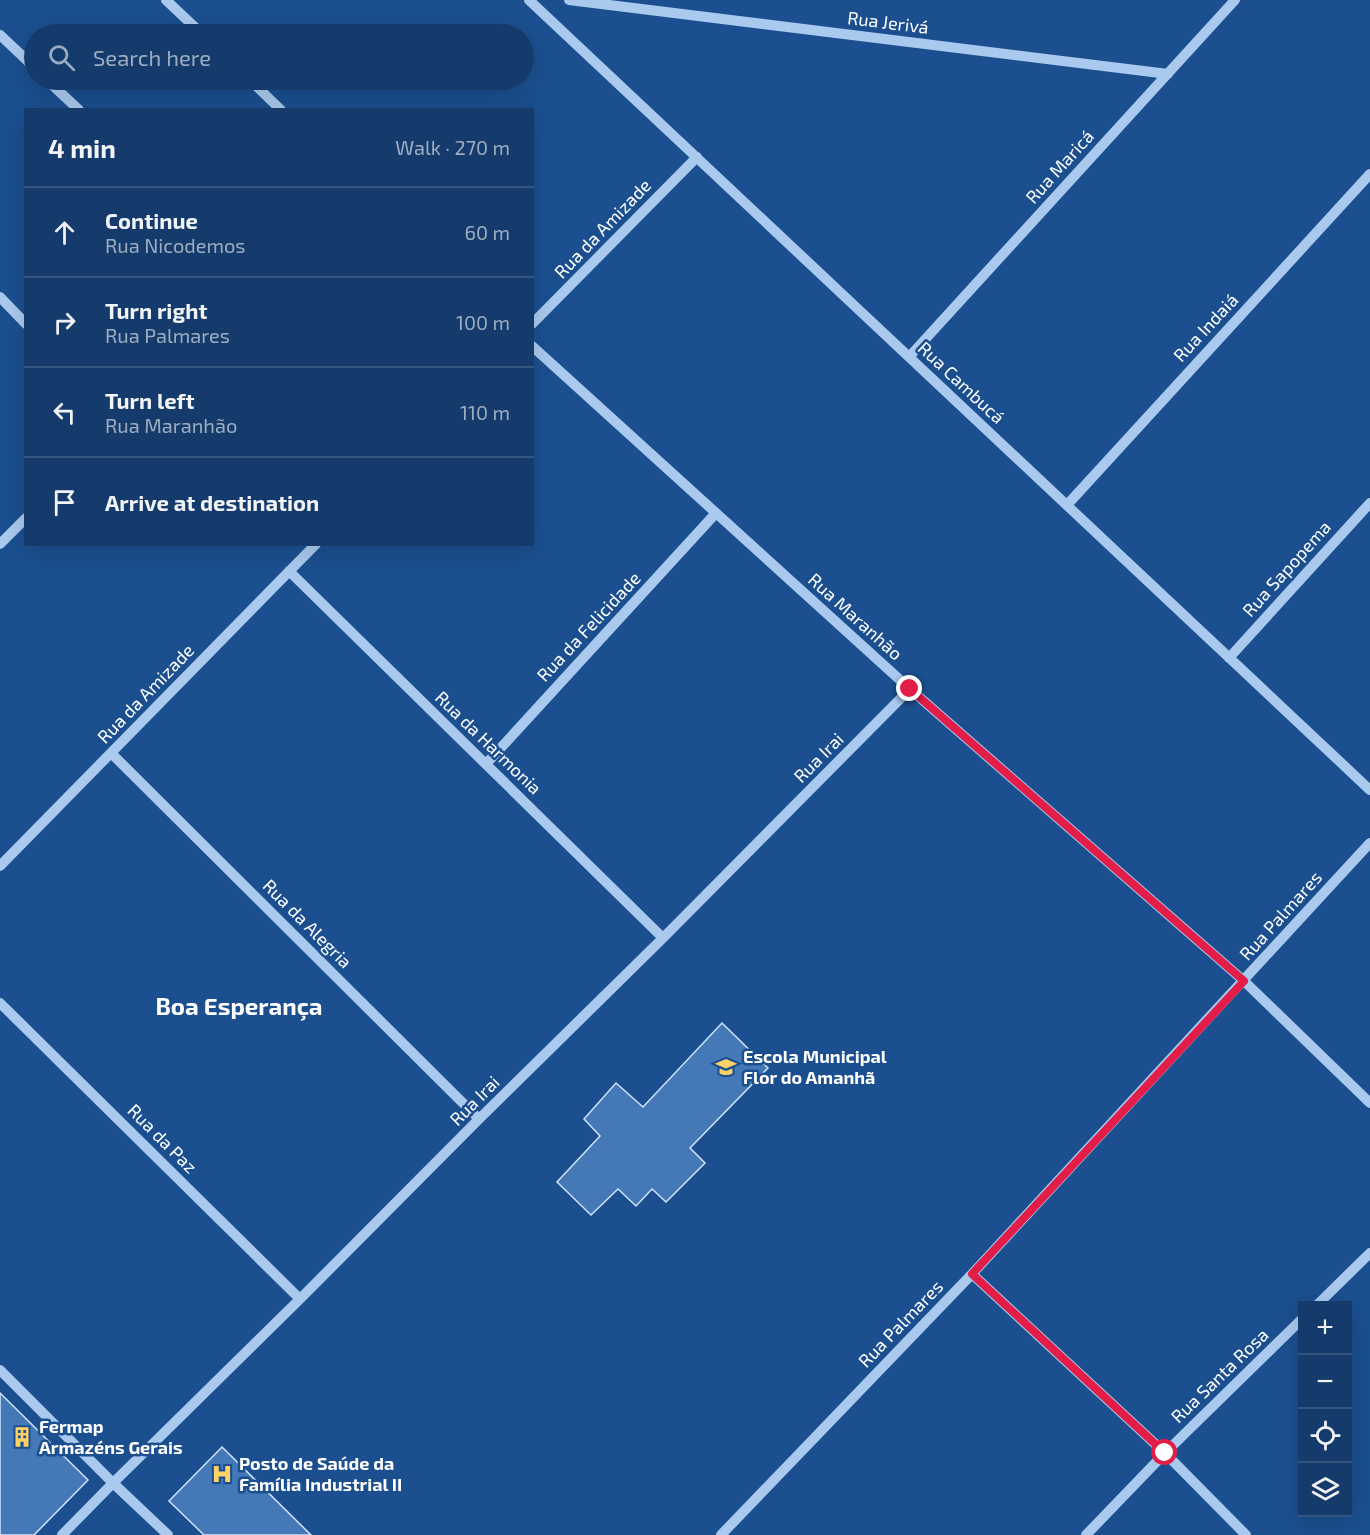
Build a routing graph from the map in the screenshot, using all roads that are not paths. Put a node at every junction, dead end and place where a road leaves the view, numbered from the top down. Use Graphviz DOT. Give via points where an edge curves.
graph roads {
  1 [pos="166,0"];
  2 [pos="529,0"];
  3 [pos="569,0"];
  4 [pos="1235,0"];
  5 [pos="191,24"];
  6 [pos="0,35"];
  7 [pos="24,58"];
  8 [pos="1168,74"];
  9 [pos="58,90"];
  10 [pos="260,90"];
  11 [pos="77,108"];
  12 [pos="279,108"];
  13 [pos="697,157"];
  14 [pos="1370,174"];
  15 [pos="0,297"];
  16 [pos="24,322"];
  17 [pos="534,322"];
  18 [pos="534,348"];
  19 [pos="909,357"];
  20 [pos="1370,503"];
  21 [pos="1067,505"];
  22 [pos="716,513"];
  23 [pos="24,520"];
  24 [pos="0,544"];
  25 [pos="314,546"];
  26 [pos="289,571"];
  27 [pos="1229,658"];
  28 [pos="910,689"];
  29 [pos="111,753"];
  30 [pos="486,764"];
  31 [pos="1370,790"];
  32 [pos="1370,843"];
  33 [pos="0,866"];
  34 [pos="663,938"];
  35 [pos="1244,981"];
  36 [pos="0,1003"];
  37 [pos="1370,1103"];
  38 [pos="479,1119"];
  39 [pos="1370,1253"];
  40 [pos="972,1274"];
  41 [pos="300,1299"];
  42 [pos="1320,1301"];
  43 [pos="1298,1323"];
  44 [pos="0,1370"];
  45 [pos="1165,1453"];
  46 [pos="113,1483"];
  47 [pos="62,1535"];
  48 [pos="168,1535"];
  49 [pos="721,1535"];
  50 [pos="1086,1535"];
  51 [pos="1246,1535"];
  1 -- 5 [label="street"];
  2 -- 13 [label="street, Rua Cambucá"];
  3 -- 8 [label="street, Rua Jerivá"];
  4 -- 8 [label="street, Rua Maricá"];
  6 -- 7 [label="street"];
  8 -- 19 [label="street, Rua Maricá"];
  9 -- 11 [label="street"];
  10 -- 12 [label="street"];
  13 -- 17 [label="street, Rua da Amizade"];
  13 -- 19 [label="street, Rua Cambucá"];
  14 -- 21 [label="street, Rua Indaiá"];
  15 -- 16 [label="street"];
  18 -- 22 [label="street, Rua Maranhão"];
  19 -- 21 [label="street, Rua Cambucá"];
  20 -- 27 [label="street, Rua Sapopema"];
  21 -- 27 [label="street, Rua Cambucá"];
  22 -- 28 [label="street, Rua Maranhão"];
  22 -- 30 [label="street, Rua da Felicidade"];
  23 -- 24 [label="street"];
  25 -- 26 [label="street, Rua da Amizade"];
  26 -- 29 [label="street, Rua da Amizade"];
  26 -- 30 [label="street, Rua da Harmonia"];
  27 -- 31 [label="street, Rua Cambucá"];
  28 -- 34 [label="street, Rua Irai"];
  28 -- 35 [label="street, Rua Maranhão"];
  29 -- 33 [label="street, Rua da Amizade"];
  29 -- 38 [label="street, Rua da Alegria"];
  30 -- 34 [label="street, Rua da Harmonia"];
  32 -- 35 [label="street, Rua Palmares"];
  34 -- 38 [label="street, Rua Irai"];
  35 -- 37 [label="street, Rua Maranhão"];
  35 -- 40 [label="street, Rua Palmares"];
  36 -- 41 [label="street, Rua da Paz"];
  38 -- 41 [label="street, Rua Irai"];
  39 -- 42 [label="street"];
  40 -- 45 [label="street"];
  40 -- 49 [label="street, Rua Palmares"];
  41 -- 46 [label="street, Rua Irai"];
  43 -- 45 [label="street, Rua Santa Rosa"];
  44 -- 46 [label="street"];
  45 -- 50 [label="street, Rua Santa Rosa"];
  45 -- 51 [label="street"];
  46 -- 47 [label="street, Rua Irai"];
  46 -- 48 [label="street"];
}
